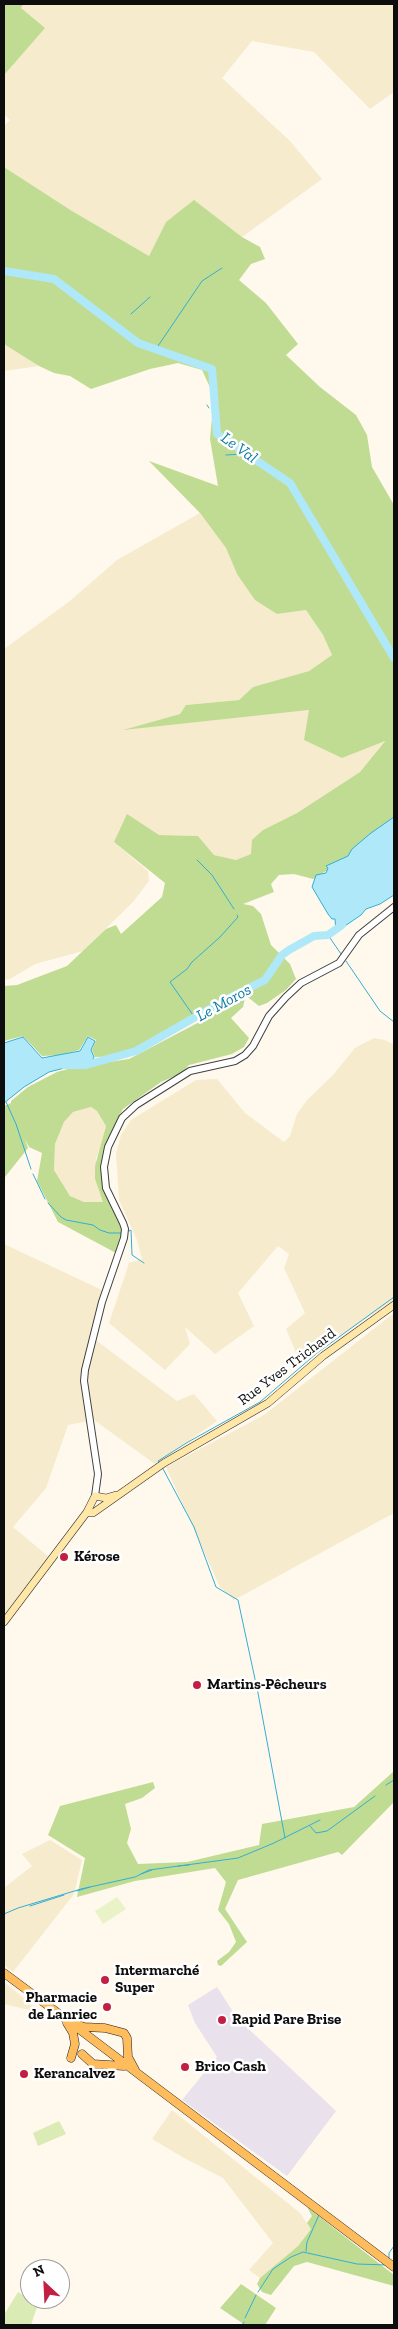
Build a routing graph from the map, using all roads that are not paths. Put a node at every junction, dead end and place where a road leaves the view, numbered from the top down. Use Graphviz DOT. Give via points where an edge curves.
graph roads {
  1 [pos="394,908"];
  2 [pos="394,1305"];
  3 [pos="117,1495"];
  4 [pos="94,1497"];
  5 [pos="106,1504"];
  6 [pos="87,1512"];
  7 [pos="4,1622"];
  8 [pos="4,1973"];
  9 [pos="63,2017"];
  10 [pos="109,2029"];
  11 [pos="114,2039"];
  12 [pos="82,2054"];
  13 [pos="71,2058"];
  14 [pos="128,2067"];
  15 [pos="137,2074"];
  16 [pos="394,2268"];
  1 -- 4 [label="street" via="359,935 339,963 301,984 286,997 269,1016 245,1056 190,1071 136,1105 122,1118 108,1147 104,1167 106,1188 123,1223 124,1238 84,1370 98,1478"];
  2 -- 3 [label="main road, Rue Yves Trichard" via="323,1356 268,1403 164,1463"];
  3 -- 4 [label="main road"];
  3 -- 5 [label="main road, Rue Yves Trichard"];
  4 -- 5 [label="main road" via="99,1504"];
  4 -- 6 [label="main road"];
  5 -- 6 [label="main road"];
  6 -- 7 [label="main road"];
  8 -- 9 [label="main road"];
  9 -- 10 [label="main road" via="84,2027"];
  9 -- 13 [label="main road" via="73,2033 75,2044"];
  9 -- 14 [label="main road"];
  10 -- 11 [label="main road"];
  10 -- 15 [label="main road" via="125,2034 128,2057"];
  12 -- 14 [label="main road" via="93,2064"];
  14 -- 15 [label="main road"];
  15 -- 16 [label="main road"];
}
